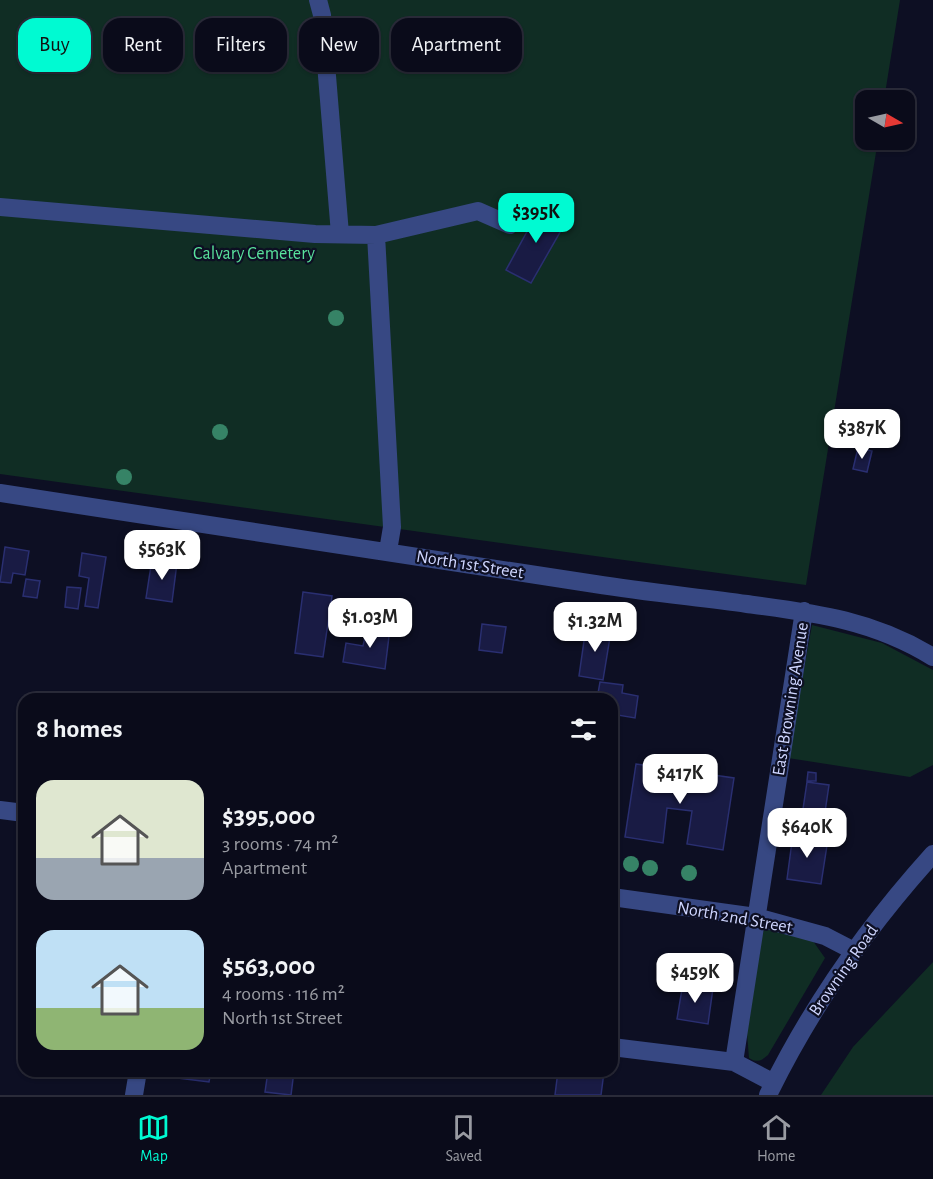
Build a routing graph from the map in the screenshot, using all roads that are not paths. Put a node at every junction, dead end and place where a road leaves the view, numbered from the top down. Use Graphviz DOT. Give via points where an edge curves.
graph roads {
  1 [pos="318,0"];
  2 [pos="0,207"];
  3 [pos="510,225"];
  4 [pos="340,234"];
  5 [pos="376,235"];
  6 [pos="0,493"];
  7 [pos="388,551"];
  8 [pos="804,611"];
  9 [pos="933,657"];
  10 [pos="0,810"];
  11 [pos="18,812"];
  12 [pos="933,854"];
  13 [pos="618,898"];
  14 [pos="756,917"];
  15 [pos="854,951"];
  16 [pos="618,1048"];
  17 [pos="734,1062"];
  18 [pos="137,1077"];
  19 [pos="771,1089"];
  20 [pos="134,1095"];
  1 -- 4 [label="street"];
  2 -- 4 [label="street"];
  3 -- 5 [label="street" via="478,211"];
  4 -- 5 [label="street"];
  5 -- 7 [label="street" via="392,527"];
  6 -- 7 [label="street, North 1st Street"];
  7 -- 8 [label="street, North 1st Street"];
  8 -- 9 [label="street, North 1st Street" via="881,631"];
  8 -- 14 [label="street, East Browning Avenue"];
  10 -- 11 [label="street"];
  12 -- 15 [label="street, Browning Road"];
  13 -- 14 [label="street, North 2nd Street"];
  14 -- 15 [label="street, North 2nd Street" via="825,936"];
  14 -- 17 [label="street, East Browning Avenue"];
  15 -- 19 [label="street, Browning Road" via="813,1012"];
  16 -- 17 [label="street"];
  17 -- 19 [label="street"];
  18 -- 20 [label="street"];
}
